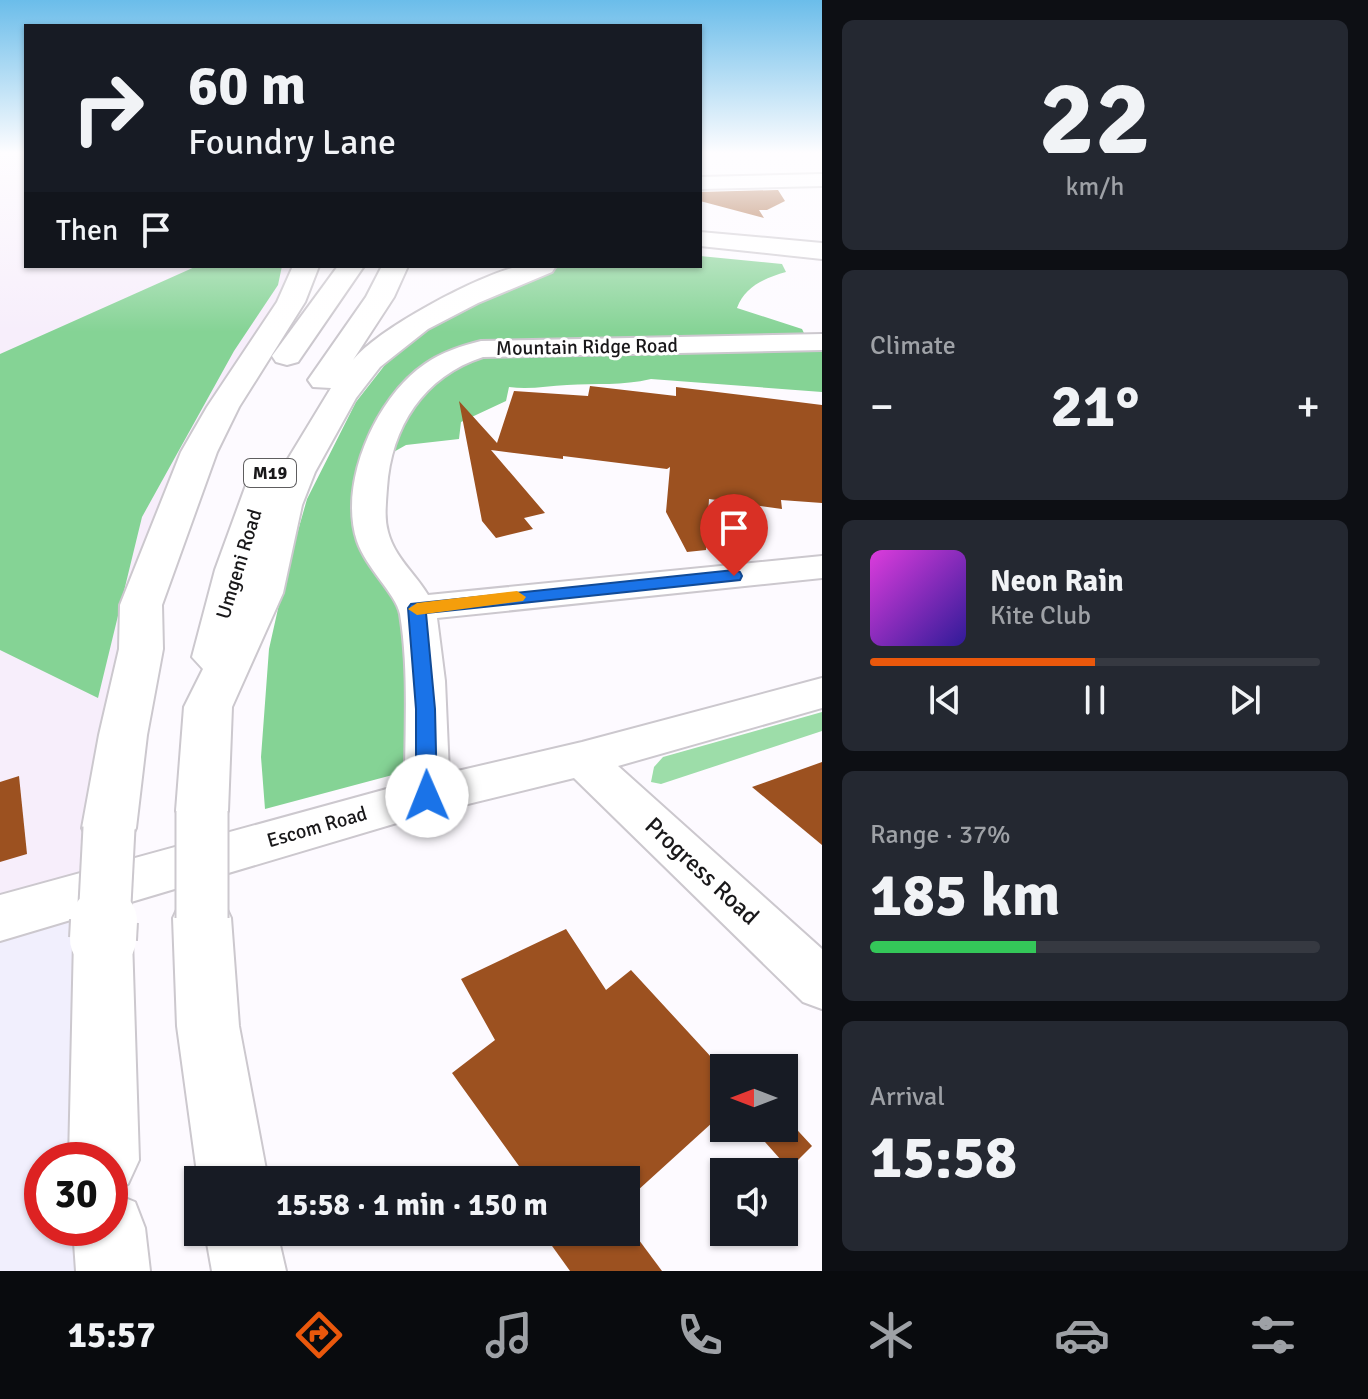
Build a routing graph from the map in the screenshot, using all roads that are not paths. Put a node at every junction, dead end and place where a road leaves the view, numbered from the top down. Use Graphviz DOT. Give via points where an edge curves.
graph roads {
  1 [pos="702,239"];
  2 [pos="702,250"];
  3 [pos="822,251"];
  4 [pos="822,262"];
  5 [pos="305,268"];
  6 [pos="350,268"];
  7 [pos="394,268"];
  8 [pos="538,268"];
  9 [pos="822,342"];
  10 [pos="822,567"];
  11 [pos="417,608"];
  12 [pos="141,649"];
  13 [pos="822,693"];
  14 [pos="208,707"];
  15 [pos="582,759"];
  16 [pos="427,796"];
  17 [pos="0,918"];
  18 [pos="822,984"];
  19 [pos="104,1142"];
  20 [pos="231,1166"];
  21 [pos="111,1246"];
  22 [pos="244,1246"];
  23 [pos="113,1271"];
  24 [pos="249,1271"];
  1 -- 3 [label="main road"];
  2 -- 4 [label="main road"];
  5 -- 12 [label="main road" via="291,302 199,452 141,605"];
  6 -- 12 [label="main road, M19" via="210,467 166,567"];
  7 -- 14 [label="main road, Umgeni Road / M19" via="283,445 264,486 224,604"];
  8 -- 14 [label="main road" via="418,323 369,360 350,384 297,472 283,505 262,593"];
  9 -- 11 [label="street, Mountain Ridge Road" via="508,347 453,357 397,406 381,441 371,484 370,530"];
  10 -- 11 [label="street"];
  11 -- 16 [label="street, Mountain Ridge Road"];
  12 -- 19 [label="main road, M19, bridge" via="109,828 103,939"];
  13 -- 15 [label="street, Escom Road"];
  14 -- 20 [label="main road, M19, bridge" via="202,918 208,1026"];
  15 -- 16 [label="street, Escom Road"];
  15 -- 18 [label="street, Progress Road"];
  16 -- 17 [label="street, Escom Road"];
  21 -- 23 [label="main road"];
  22 -- 24 [label="main road"];
}
